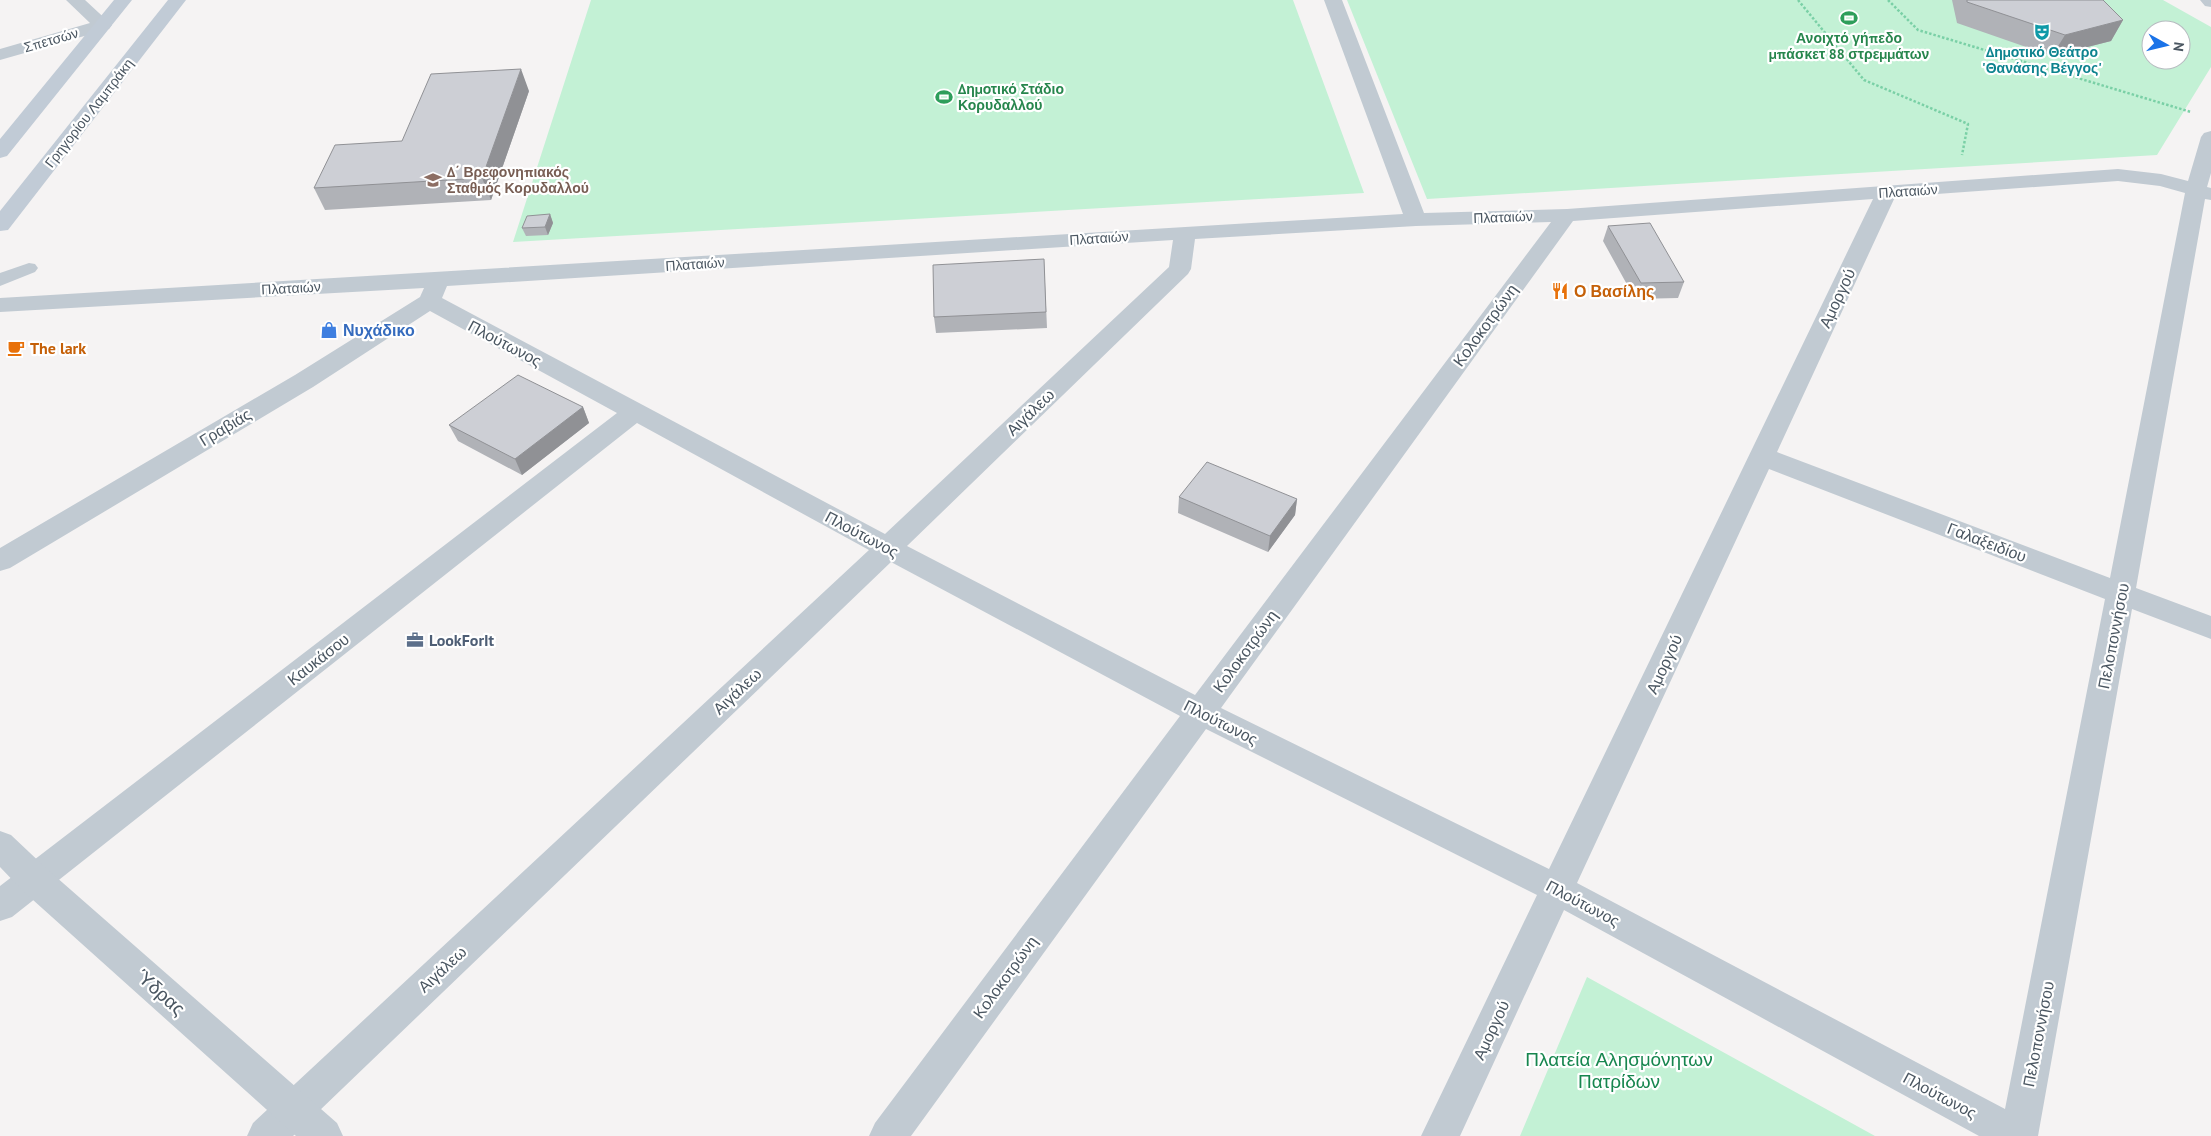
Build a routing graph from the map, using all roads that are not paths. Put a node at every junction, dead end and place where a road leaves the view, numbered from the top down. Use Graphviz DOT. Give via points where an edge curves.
graph roads {
  1 [pos="75,0"];
  2 [pos="123,0"];
  3 [pos="177,0"];
  4 [pos="1333,0"];
  5 [pos="103,25"];
  6 [pos="0,55"];
  7 [pos="2211,137"];
  8 [pos="0,152"];
  9 [pos="1887,192"];
  10 [pos="2204,192"];
  11 [pos="1567,215"];
  12 [pos="1416,220"];
  13 [pos="0,225"];
  14 [pos="1185,233"];
  15 [pos="29,268"];
  16 [pos="0,280"];
  17 [pos="434,291"];
  18 [pos="0,306"];
  19 [pos="635,412"];
  20 [pos="1762,456"];
  21 [pos="888,548"];
  22 [pos="0,561"];
  23 [pos="2121,594"];
  24 [pos="2211,628"];
  25 [pos="1200,712"];
  26 [pos="0,845"];
  27 [pos="35,880"];
  28 [pos="1557,889"];
  29 [pos="0,906"];
  30 [pos="294,1109"];
  31 [pos="266,1136"];
  32 [pos="324,1136"];
  33 [pos="888,1136"];
  34 [pos="1440,1136"];
  35 [pos="2018,1136"];
  1 -- 5 [label="street"];
  2 -- 5 [label="main road"];
  3 -- 13 [label="main road, Γρηγορίου Λαμπράκη"];
  4 -- 12 [label="street"];
  5 -- 6 [label="street, Σπετσών"];
  5 -- 8 [label="main road"];
  7 -- 10 [label="street, Πελοποννήσου"];
  9 -- 10 [label="street, Πλαταιών" via="2118,176 2162,180"];
  9 -- 11 [label="street, Πλαταιών"];
  9 -- 20 [label="street, Αμοργού"];
  10 -- 23 [label="street, Πελοποννήσου"];
  11 -- 12 [label="street, Πλαταιών"];
  11 -- 25 [label="street, Κολοκοτρώνη"];
  12 -- 14 [label="street, Πλαταιών"];
  14 -- 17 [label="street, Πλαταιών"];
  14 -- 21 [label="street, Αιγάλεω" via="1180,268"];
  15 -- 16 [label="lane"];
  17 -- 18 [label="street, Πλαταιών"];
  17 -- 19 [label="street, Πλούτωνος"];
  17 -- 22 [label="street, Γραβιάς" via="304,381"];
  19 -- 21 [label="street, Πλούτωνος"];
  19 -- 27 [label="street, Καυκάσου"];
  20 -- 23 [label="street, Γαλαξειδίου"];
  20 -- 28 [label="street, Αμοργού"];
  21 -- 25 [label="street, Πλούτωνος"];
  21 -- 30 [label="street, Αιγάλεω"];
  23 -- 24 [label="street, Γαλαξειδίου"];
  23 -- 35 [label="street, Πελοποννήσου"];
  25 -- 28 [label="street, Πλούτωνος"];
  25 -- 33 [label="street, Κολοκοτρώνη"];
  26 -- 27 [label="street, Ύδρας"];
  27 -- 29 [label="street, Καυκάσου"];
  27 -- 30 [label="street, Ύδρας"];
  28 -- 34 [label="street, Αμοργού"];
  28 -- 35 [label="street, Πλούτωνος"];
  30 -- 31 [label="street, Αιγάλεω"];
  30 -- 32 [label="street, Ύδρας"];
}
